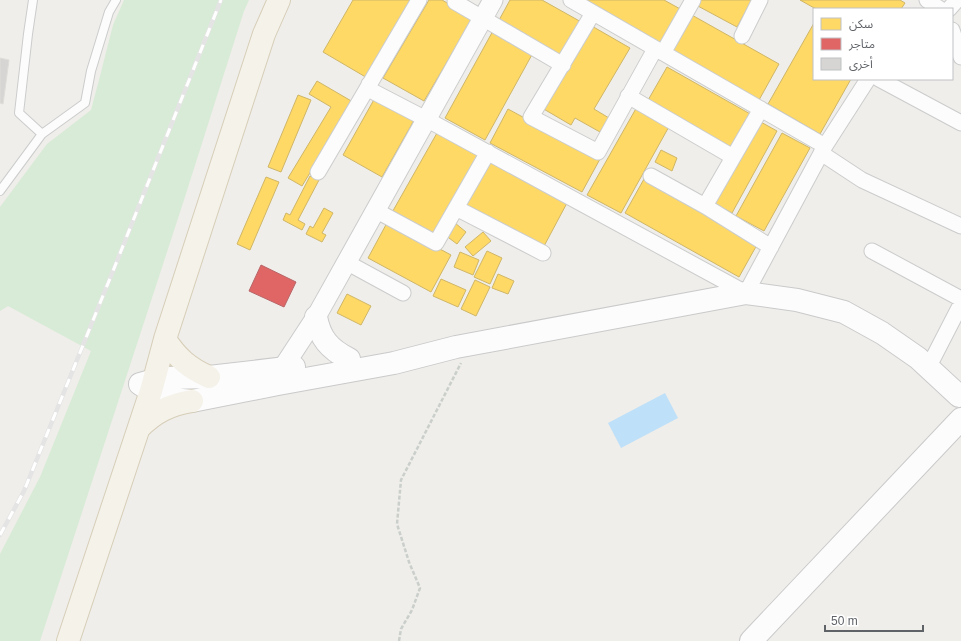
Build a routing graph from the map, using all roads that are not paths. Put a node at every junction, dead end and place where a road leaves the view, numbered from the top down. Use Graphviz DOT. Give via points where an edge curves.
graph roads {
  1 [pos="34,0"];
  2 [pos="116,0"];
  3 [pos="263,0"];
  4 [pos="279,0"];
  5 [pos="419,0"];
  6 [pos="457,0"];
  7 [pos="493,0"];
  8 [pos="571,0"];
  9 [pos="760,0"];
  10 [pos="927,0"];
  11 [pos="957,0"];
  12 [pos="686,2"];
  13 [pos="939,8"];
  14 [pos="950,8"];
  15 [pos="593,13"];
  16 [pos="483,18"];
  17 [pos="953,33"];
  18 [pos="742,36"];
  19 [pos="659,51"];
  20 [pos="961,55"];
  21 [pos="563,65"];
  22 [pos="867,80"];
  23 [pos="881,80"];
  24 [pos="369,84"];
  25 [pos="628,96"];
  26 [pos="761,109"];
  27 [pos="426,119"];
  28 [pos="961,123"];
  29 [pos="42,134"];
  30 [pos="823,150"];
  31 [pos="488,152"];
  32 [pos="733,157"];
  33 [pos="318,172"];
  34 [pos="651,176"];
  35 [pos="0,191"];
  36 [pos="705,206"];
  37 [pos="456,208"];
  38 [pos="375,210"];
  39 [pos="961,226"];
  40 [pos="771,247"];
  41 [pos="872,252"];
  42 [pos="544,253"];
  43 [pos="346,262"];
  44 [pos="403,293"];
  45 [pos="746,293"];
  46 [pos="961,298"];
  47 [pos="961,304"];
  48 [pos="316,317"];
  49 [pos="165,339"];
  50 [pos="464,346"];
  51 [pos="349,359"];
  52 [pos="928,368"];
  53 [pos="280,376"];
  54 [pos="209,377"];
  55 [pos="149,385"];
  56 [pos="192,401"];
  57 [pos="960,402"];
  58 [pos="961,420"];
  59 [pos="139,428"];
  60 [pos="55,641"];
  61 [pos="68,641"];
  62 [pos="751,641"];
  1 -- 29 [label="lane" via="19,113"];
  2 -- 29 [label="lane" via="109,12 91,71 85,103"];
  3 -- 55 [label="main road" via="252,28"];
  4 -- 49 [label="main road" via="264,34"];
  5 -- 24 [label="street"];
  6 -- 16 [label="street" via="456,2"];
  7 -- 16 [label="street"];
  8 -- 15 [label="street"];
  9 -- 18 [label="street"];
  10 -- 13 [label="street"];
  11 -- 14 [label="street"];
  12 -- 19 [label="street"];
  15 -- 19 [label="street"];
  15 -- 21 [label="street"];
  16 -- 21 [label="street"];
  16 -- 27 [label="street"];
  17 -- 20 [label="street"];
  19 -- 25 [label="street"];
  19 -- 26 [label="street"];
  21 -- 25 [label="street" via="531,117 598,152"];
  22 -- 30 [label="street"];
  23 -- 28 [label="street"];
  24 -- 27 [label="street" via="372,91"];
  24 -- 33 [label="street"];
  25 -- 32 [label="street"];
  26 -- 30 [label="street"];
  26 -- 32 [label="street"];
  27 -- 31 [label="street"];
  27 -- 38 [label="street"];
  29 -- 35 [label="lane"];
  30 -- 39 [label="street" via="862,180"];
  30 -- 40 [label="street"];
  31 -- 37 [label="street"];
  31 -- 45 [label="street"];
  32 -- 36 [label="street"];
  34 -- 36 [label="street"];
  36 -- 40 [label="street"];
  37 -- 38 [label="street" via="436,243"];
  37 -- 42 [label="street"];
  38 -- 43 [label="street"];
  40 -- 45 [label="street"];
  41 -- 46 [label="street"];
  43 -- 44 [label="street"];
  43 -- 48 [label="street"];
  45 -- 50 [label="main road"];
  45 -- 52 [label="main road" via="796,300 844,312 882,333"];
  47 -- 52 [label="street"];
  48 -- 51 [label="main road" via="319,330 326,342 340,355"];
  48 -- 53 [label="street"];
  49 -- 54 [label="main road" via="175,354 188,366"];
  49 -- 55 [label="main road"];
  50 -- 51 [label="main road"];
  50 -- 53 [label="main road" via="394,363"];
  51 -- 53 [label="main road"];
  52 -- 57 [label="main road"];
  53 -- 54 [label="main road"];
  53 -- 56 [label="main road"];
  54 -- 55 [label="main road" via="168,378"];
  55 -- 56 [label="main road" via="161,396"];
  55 -- 59 [label="main road"];
  55 -- 60 [label="main road"];
  56 -- 59 [label="main road" via="157,412"];
  58 -- 62 [label="main road"];
  59 -- 61 [label="main road"];
}
